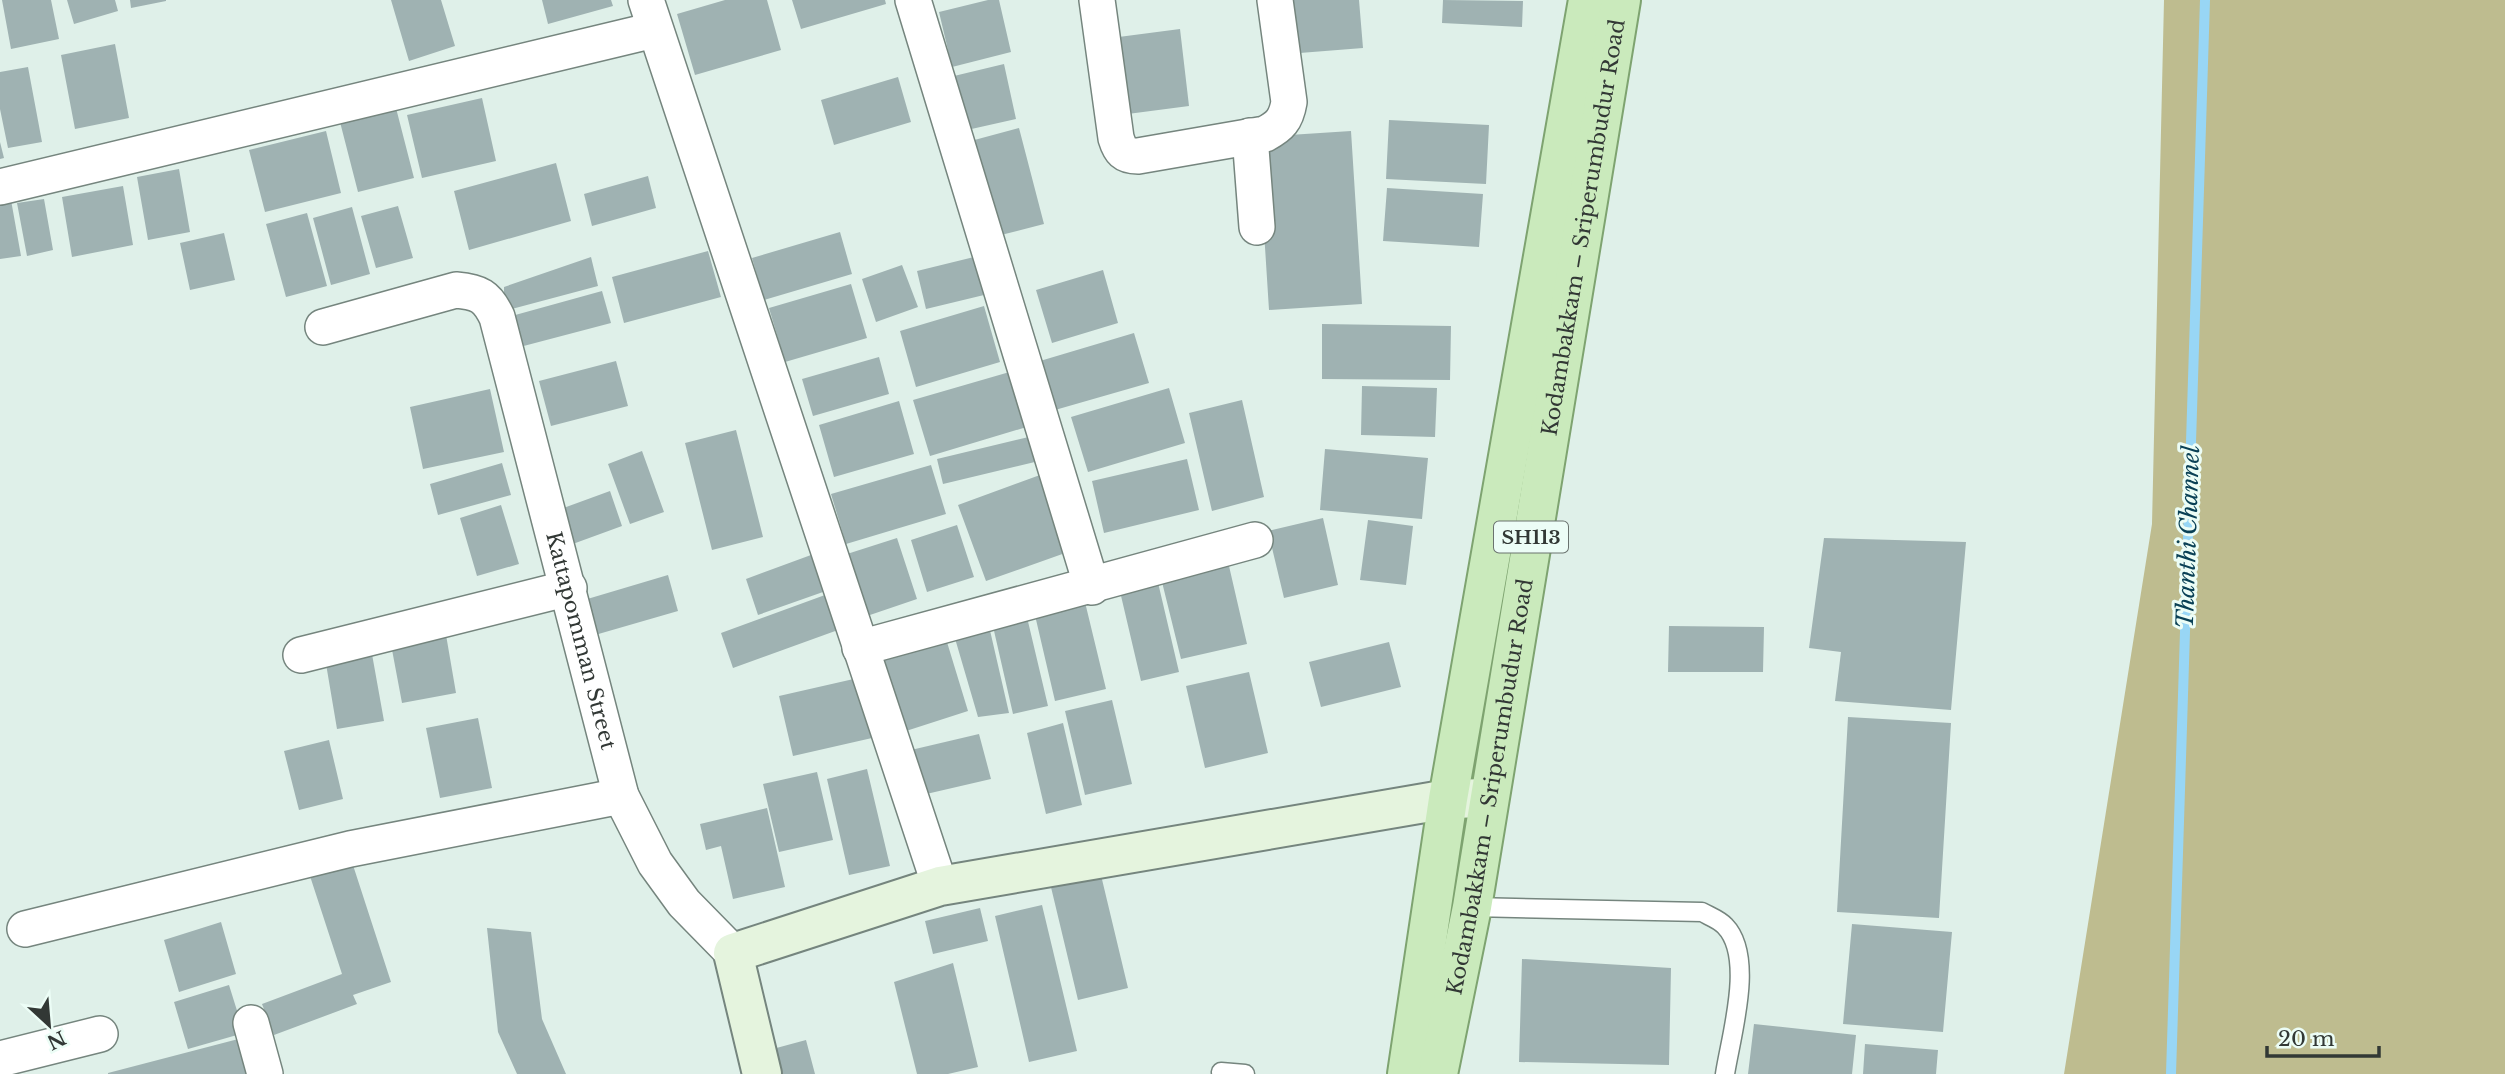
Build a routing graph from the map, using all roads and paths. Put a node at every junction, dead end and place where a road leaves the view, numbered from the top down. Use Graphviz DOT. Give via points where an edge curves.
graph roads {
  1 [pos="913,0"];
  2 [pos="1097,0"];
  3 [pos="1275,0"];
  4 [pos="1588,0"];
  5 [pos="1621,0"];
  6 [pos="650,15"];
  7 [pos="1250,136"];
  8 [pos="0,187"];
  9 [pos="1257,227"];
  10 [pos="323,327"];
  11 [pos="1255,540"];
  12 [pos="1092,587"];
  13 [pos="569,588"];
  14 [pos="860,648"];
  15 [pos="301,655"];
  16 [pos="621,796"];
  17 [pos="1488,798"];
  18 [pos="1448,799"];
  19 [pos="940,886"];
  20 [pos="1472,907"];
  21 [pos="25,929"];
  22 [pos="733,953"];
  23 [pos="251,1023"];
  24 [pos="100,1034"];
  25 [pos="0,1059"];
  26 [pos="46,1061"];
  27 [pos="1221,1072"];
  28 [pos="265,1074"];
  29 [pos="762,1074"];
  30 [pos="1245,1074"];
  31 [pos="1407,1074"];
  32 [pos="1438,1074"];
  33 [pos="1725,1074"];
  1 -- 12 [label="street"];
  2 -- 7 [label="street" via="1120,150 1138,156"];
  3 -- 7 [label="street" via="1287,116 1272,130"];
  4 -- 18 [label="main road, Kodambakkam – Sriperumbudur Road / SH113"];
  5 -- 17 [label="main road, Kodambakkam – Sriperumbudur Road / SH113"];
  6 -- 8 [label="street"];
  6 -- 14 [label="street"];
  7 -- 9 [label="street"];
  10 -- 13 [label="street, Kattapomman Street" via="456,290 477,292 488,299 498,317"];
  11 -- 12 [label="street"];
  12 -- 14 [label="street"];
  13 -- 15 [label="street"];
  13 -- 16 [label="street, Kattapomman Street"];
  14 -- 19 [label="street"];
  16 -- 21 [label="street" via="350,849"];
  16 -- 22 [label="street, Kattapomman Street" via="655,863 684,903"];
  17 -- 18 [label="street"];
  17 -- 20 [label="main road, Kodambakkam – Sriperumbudur Road / SH113"];
  18 -- 19 [label="street"];
  18 -- 31 [label="main road, Kodambakkam – Sriperumbudur Road / SH113"];
  19 -- 22 [label="street"];
  20 -- 32 [label="main road, Kodambakkam – Sriperumbudur Road / SH113"];
  20 -- 33 [label="lane" via="1702,912 1725,925 1742,970"];
  22 -- 29 [label="street"];
  23 -- 28 [label="street"];
  24 -- 26 [label="street"];
  25 -- 26 [label="street"];
  27 -- 30 [label="lane"];
}
